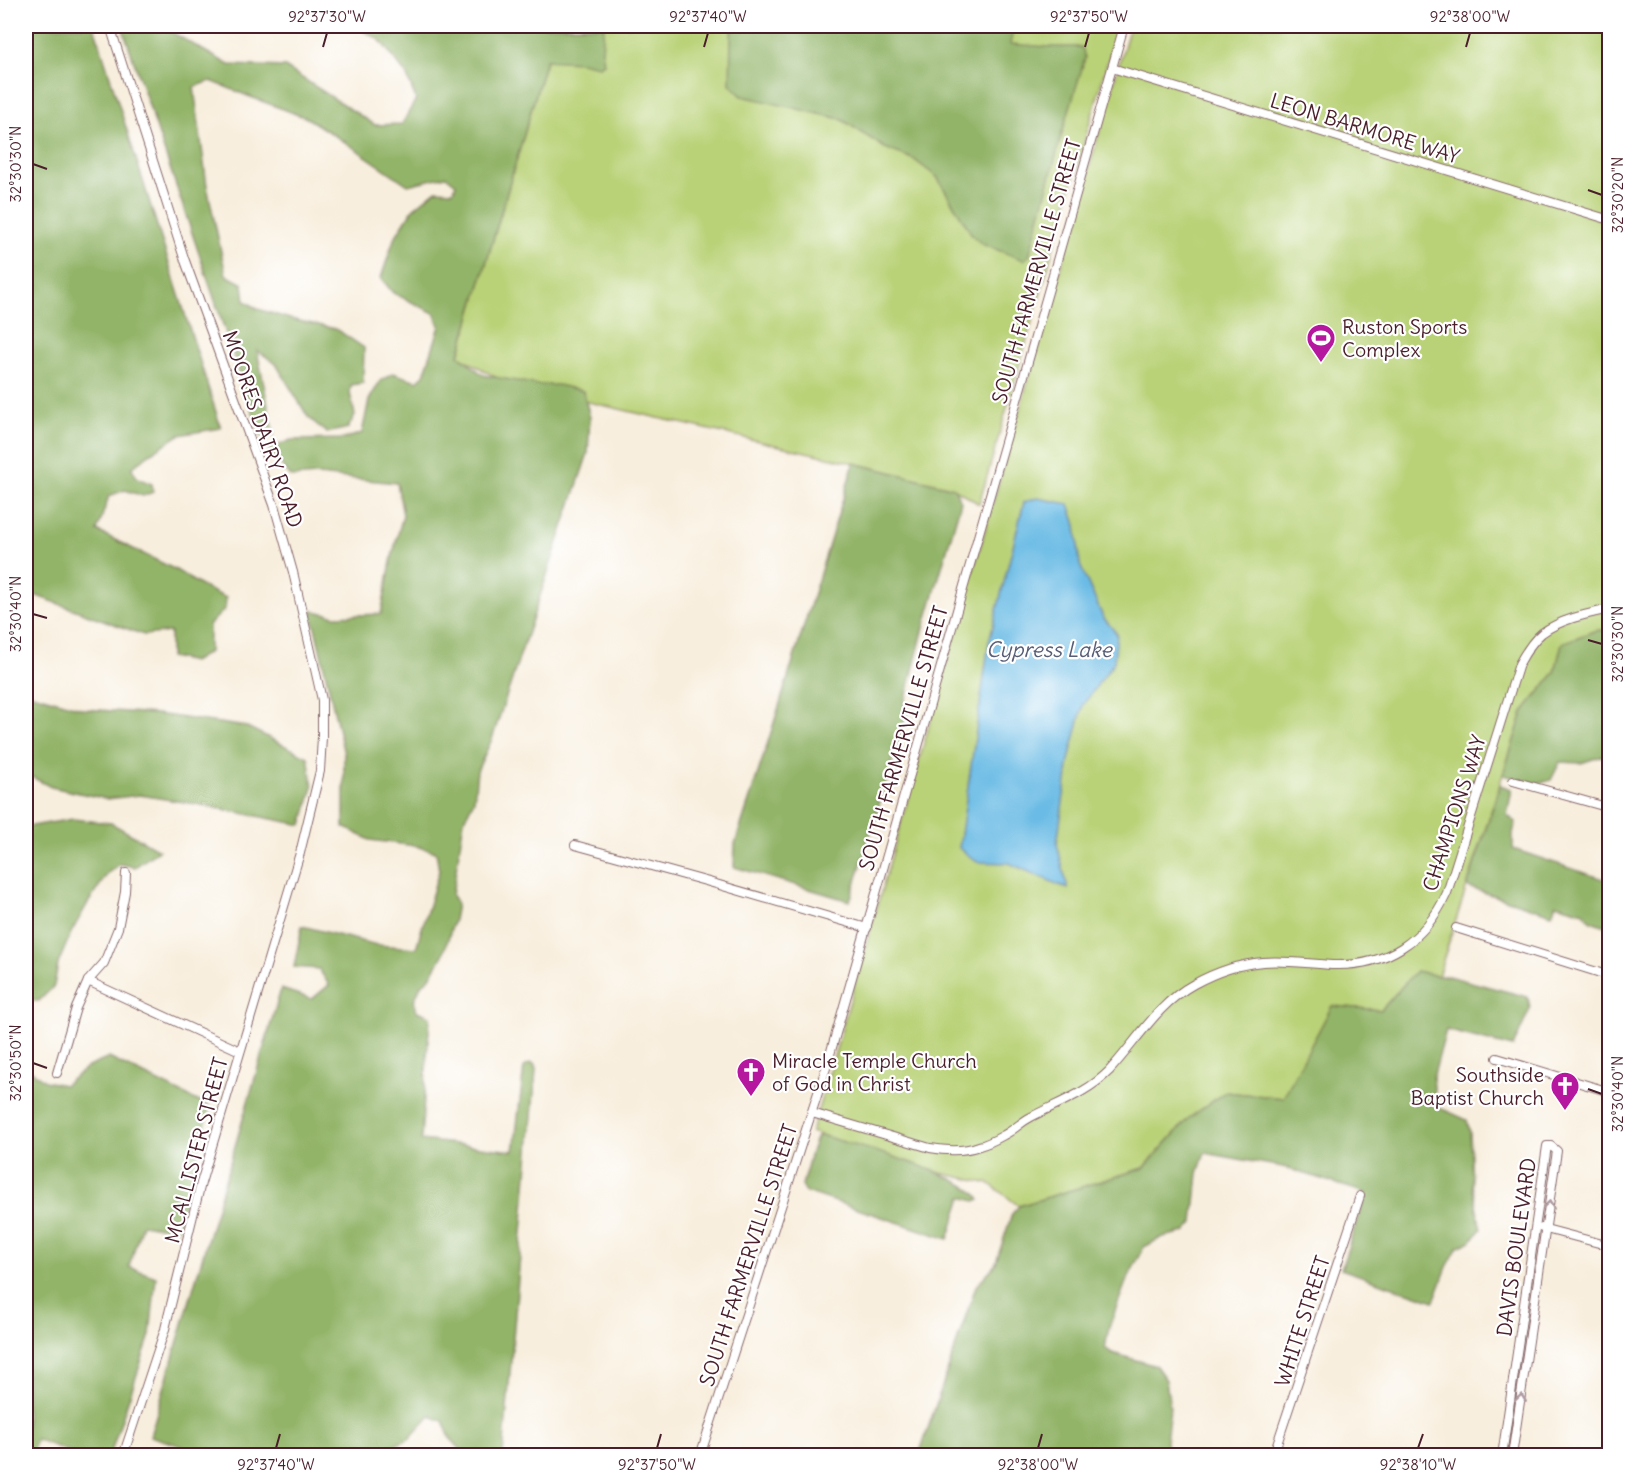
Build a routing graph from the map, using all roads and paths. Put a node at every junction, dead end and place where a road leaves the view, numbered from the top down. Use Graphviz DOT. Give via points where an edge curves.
graph roads {
  1 [pos="110,26"];
  2 [pos="1124,26"];
  3 [pos="1112,68"];
  4 [pos="1610,220"];
  5 [pos="1610,609"];
  6 [pos="1513,781"];
  7 [pos="1610,808"];
  8 [pos="575,845"];
  9 [pos="300,853"];
  10 [pos="126,873"];
  11 [pos="867,928"];
  12 [pos="1456,928"];
  13 [pos="1610,976"];
  14 [pos="88,981"];
  15 [pos="240,1051"];
  16 [pos="1497,1058"];
  17 [pos="57,1073"];
  18 [pos="1610,1092"];
  19 [pos="812,1113"];
  20 [pos="1360,1196"];
  21 [pos="1536,1226"];
  22 [pos="1546,1229"];
  23 [pos="1610,1246"];
  24 [pos="123,1455"];
  25 [pos="700,1455"];
  26 [pos="1273,1455"];
  27 [pos="1503,1455"];
  28 [pos="1512,1455"];
  1 -- 9 [label="street, MOORES DAIRY ROAD" via="184,258 274,505 296,583 322,700 320,771"];
  2 -- 3 [label="street, SOUTH FARMERVILLE STREET"];
  3 -- 4 [label="street, LEON BARMORE WAY"];
  3 -- 11 [label="street, SOUTH FARMERVILLE STREET"];
  5 -- 19 [label="street, CHAMPIONS WAY" via="1564,621 1541,634 1529,647 1519,664 1447,893 1430,923 1398,951 1355,964 1250,963 1195,983 1164,1006 1114,1065 1087,1089 1029,1118 1005,1135 962,1151 930,1148"];
  6 -- 7 [label="street"];
  8 -- 11 [label="street"];
  9 -- 15 [label="street, MCALLISTER STREET"];
  10 -- 14 [label="street" via="118,928 104,963"];
  11 -- 19 [label="street, SOUTH FARMERVILLE STREET"];
  12 -- 13 [label="street"];
  14 -- 15 [label="street"];
  14 -- 17 [label="street"];
  15 -- 24 [label="street, MCALLISTER STREET" via="201,1183 165,1329"];
  16 -- 18 [label="street"];
  19 -- 25 [label="street, SOUTH FARMERVILLE STREET"];
  20 -- 26 [label="street, WHITE STREET"];
  21 -- 22 [label="street"];
  22 -- 21 [label="street, DAVIS BOULEVARD, one-way" via="1557,1150 1551,1146 1546,1146"];
  21 -- 27 [label="street, DAVIS BOULEVARD"];
  22 -- 23 [label="street"];
  28 -- 22 [label="street, DAVIS BOULEVARD, one-way"];
}
